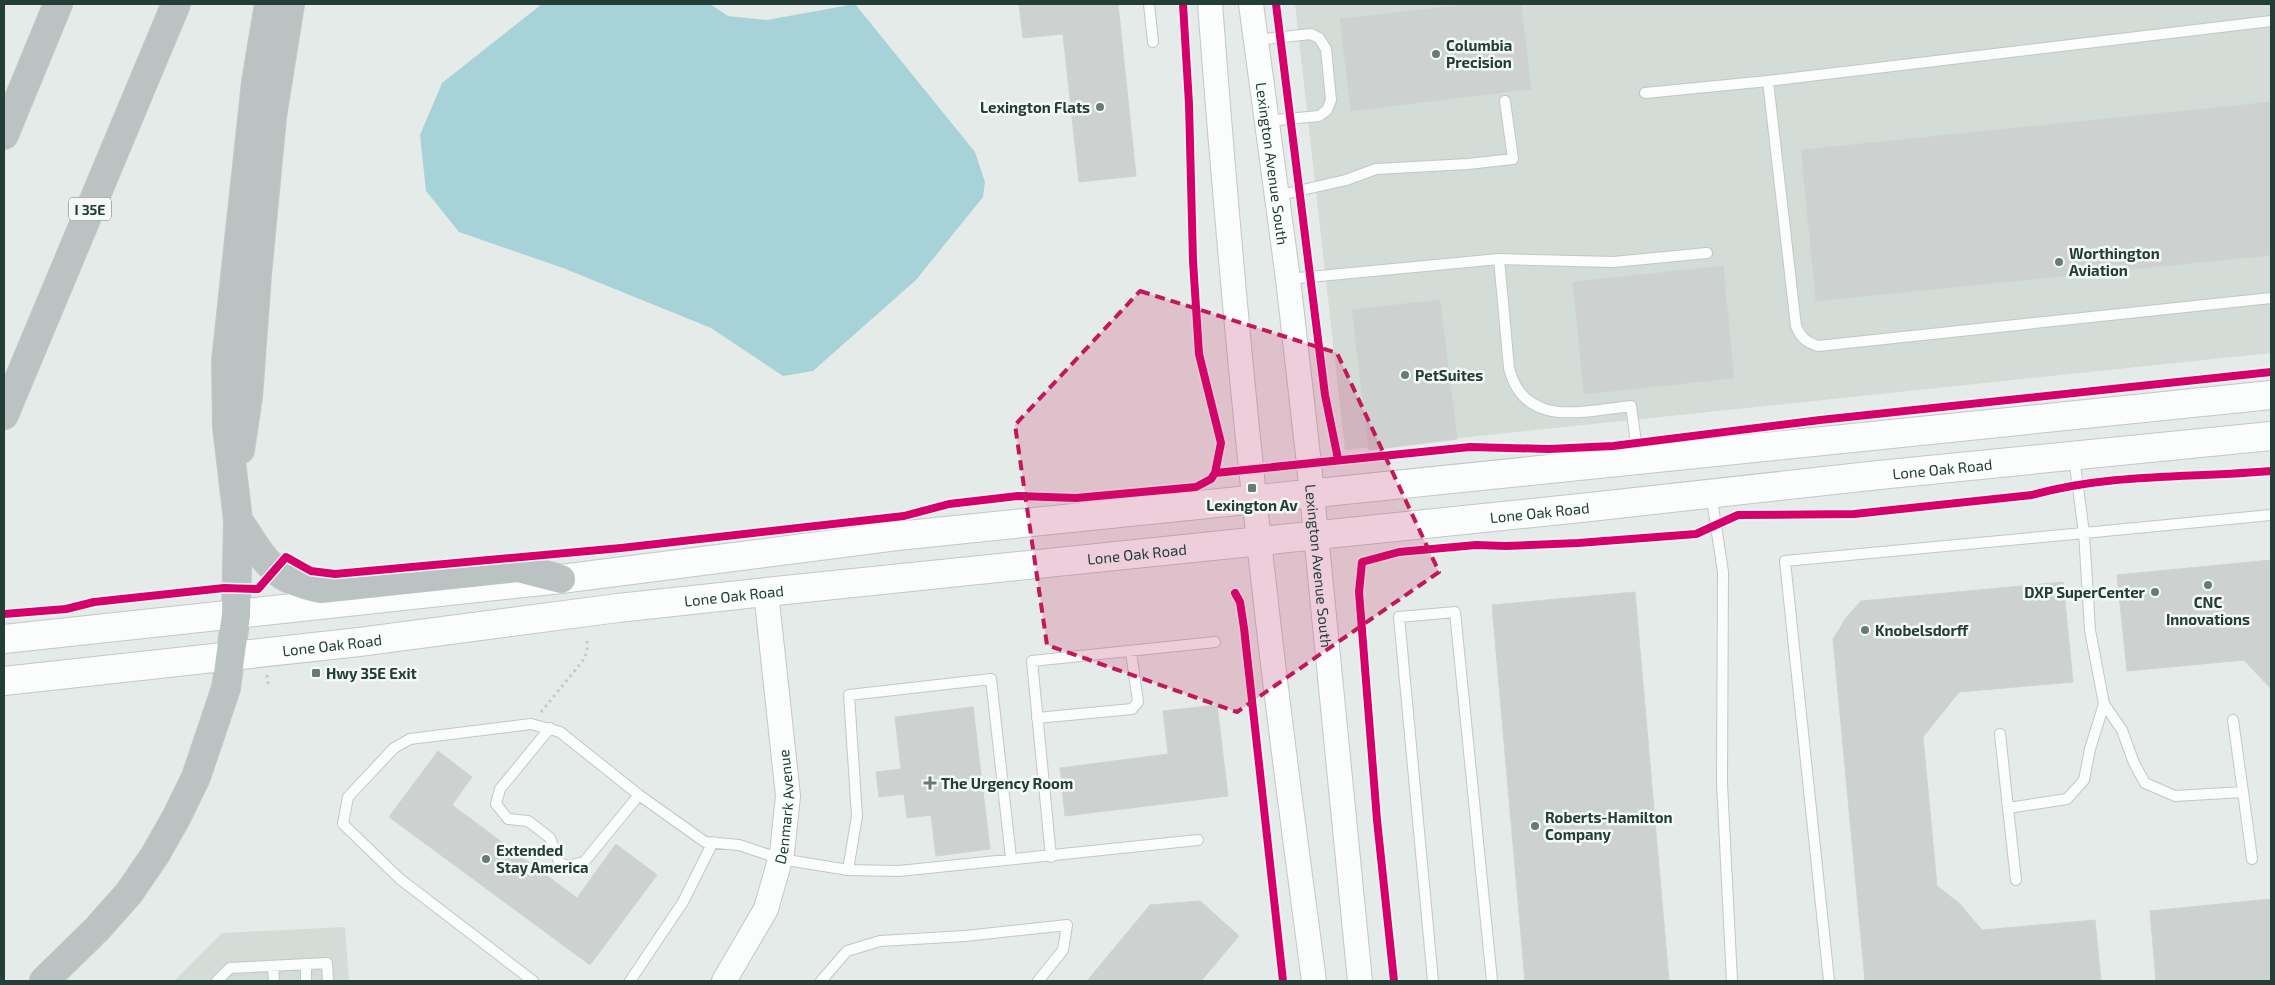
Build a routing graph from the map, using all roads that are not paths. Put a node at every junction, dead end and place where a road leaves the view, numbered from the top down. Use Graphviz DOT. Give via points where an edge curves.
graph roads {
  1 [pos="58,4"];
  2 [pos="176,4"];
  3 [pos="269,4"];
  4 [pos="290,4"];
  5 [pos="1149,4"];
  6 [pos="1210,4"];
  7 [pos="1251,4"];
  8 [pos="2271,21"];
  9 [pos="1255,40"];
  10 [pos="1153,42"];
  11 [pos="1768,81"];
  12 [pos="1644,93"];
  13 [pos="1505,100"];
  14 [pos="1266,121"];
  15 [pos="4,136"];
  16 [pos="1275,196"];
  17 [pos="1707,253"];
  18 [pos="1498,259"];
  19 [pos="1288,279"];
  20 [pos="2271,298"];
  21 [pos="2271,395"];
  22 [pos="4,415"];
  23 [pos="2271,436"];
  24 [pos="2074,456"];
  25 [pos="1638,460"];
  26 [pos="1312,494"];
  27 [pos="1711,494"];
  28 [pos="1254,500"];
  29 [pos="237,509"];
  30 [pos="2271,514"];
  31 [pos="2084,533"];
  32 [pos="1317,535"];
  33 [pos="1259,541"];
  34 [pos="561,579"];
  35 [pos="766,592"];
  36 [pos="236,615"];
  37 [pos="4,639"];
  38 [pos="1215,642"];
  39 [pos="1131,652"];
  40 [pos="230,656"];
  41 [pos="4,681"];
  42 [pos="2104,704"];
  43 [pos="1037,718"];
  44 [pos="2233,720"];
  45 [pos="550,728"];
  46 [pos="2000,734"];
  47 [pos="2243,792"];
  48 [pos="639,795"];
  49 [pos="2008,808"];
  50 [pos="1198,840"];
  51 [pos="713,842"];
  52 [pos="1051,857"];
  53 [pos="1011,858"];
  54 [pos="781,859"];
  55 [pos="2252,859"];
  56 [pos="848,870"];
  57 [pos="2016,880"];
  58 [pos="306,964"];
  59 [pos="273,966"];
  60 [pos="222,979"];
  61 [pos="44,981"];
  62 [pos="274,981"];
  63 [pos="306,981"];
  64 [pos="328,981"];
  65 [pos="533,981"];
  66 [pos="630,981"];
  67 [pos="724,981"];
  68 [pos="821,981"];
  69 [pos="1038,981"];
  70 [pos="1314,981"];
  71 [pos="1360,981"];
  72 [pos="1433,981"];
  73 [pos="1492,981"];
  74 [pos="1732,981"];
  75 [pos="1829,981"];
  1 -- 15 [label="highway"];
  2 -- 22 [label="highway, I 35E"];
  3 -- 29 [label="highway" via="256,82 226,361 227,427"];
  4 -- 29 [label="highway" via="272,117"];
  5 -- 10 [label="lane"];
  6 -- 28 [label="street" via="1230,258"];
  7 -- 9 [label="street, Lexington Avenue South"];
  8 -- 11 [label="lane"];
  9 -- 14 [label="street, Lexington Avenue South"];
  9 -- 14 [label="lane" via="1311,34 1319,38 1326,49 1331,100 1327,110 1319,116"];
  11 -- 12 [label="lane"];
  11 -- 20 [label="lane" via="1796,326 1807,343 1818,346"];
  13 -- 16 [label="lane" via="1513,159 1376,169 1346,180"];
  14 -- 16 [label="street, Lexington Avenue South"];
  16 -- 19 [label="street, Lexington Avenue South"];
  17 -- 18 [label="lane" via="1613,262"];
  18 -- 19 [label="lane"];
  18 -- 25 [label="lane" via="1513,383 1523,397 1546,410 1562,413 1631,406"];
  19 -- 26 [label="street, Lexington Avenue South"];
  21 -- 25 [label="main road"];
  23 -- 24 [label="main road, Lone Oak Road"];
  24 -- 27 [label="main road, Lone Oak Road"];
  24 -- 31 [label="lane"];
  25 -- 26 [label="main road"];
  26 -- 28 [label="main road"];
  26 -- 32 [label="street, Lexington Avenue South"];
  27 -- 32 [label="main road, Lone Oak Road"];
  27 -- 74 [label="lane" via="1724,572 1722,783"];
  28 -- 33 [label="street"];
  28 -- 34 [label="main road" via="897,536"];
  29 -- 34 [label="highway" via="262,557 274,571 302,586 321,589 518,568"];
  29 -- 36 [label="highway"];
  30 -- 31 [label="lane"];
  31 -- 42 [label="lane" via="2090,630"];
  31 -- 75 [label="lane" via="1785,561"];
  32 -- 33 [label="main road, Lone Oak Road"];
  32 -- 71 [label="street, Lexington Avenue South"];
  33 -- 35 [label="main road, Lone Oak Road"];
  33 -- 70 [label="street"];
  34 -- 36 [label="main road"];
  35 -- 40 [label="main road, Lone Oak Road"];
  35 -- 54 [label="street, Denmark Avenue" via="788,796"];
  36 -- 37 [label="main road"];
  36 -- 40 [label="highway"];
  38 -- 39 [label="lane"];
  39 -- 43 [label="lane" via="1138,702 1132,709"];
  39 -- 43 [label="lane" via="1032,661"];
  40 -- 41 [label="main road, Lone Oak Road"];
  40 -- 61 [label="highway" via="226,688 196,777 155,855 129,893"];
  42 -- 47 [label="lane" via="2122,730 2145,783 2175,796"];
  42 -- 49 [label="lane" via="2084,780 2066,799"];
  43 -- 52 [label="lane"];
  44 -- 47 [label="lane"];
  45 -- 48 [label="lane" via="560,732"];
  45 -- 48 [label="lane" via="500,789 496,804 508,819 528,821 550,838 559,862 567,866 584,862"];
  45 -- 65 [label="lane" via="531,724 410,739 394,748 348,797 343,824 400,879"];
  46 -- 49 [label="lane"];
  47 -- 55 [label="lane"];
  48 -- 51 [label="lane" via="705,842"];
  49 -- 57 [label="lane"];
  50 -- 52 [label="lane"];
  51 -- 54 [label="lane" via="739,845"];
  51 -- 66 [label="lane" via="683,902"];
  52 -- 53 [label="lane"];
  53 -- 56 [label="lane" via="899,871"];
  53 -- 56 [label="lane" via="991,679 849,695 857,816"];
  54 -- 56 [label="lane"];
  54 -- 67 [label="street, Denmark Avenue" via="766,909"];
  58 -- 59 [label="lane"];
  58 -- 63 [label="lane"];
  58 -- 64 [label="lane" via="327,963"];
  59 -- 60 [label="lane" via="230,968"];
  59 -- 62 [label="lane"];
  68 -- 69 [label="lane" via="847,951 880,941 1067,925 1063,950"];
  72 -- 73 [label="lane" via="1399,617 1456,612"];
}
